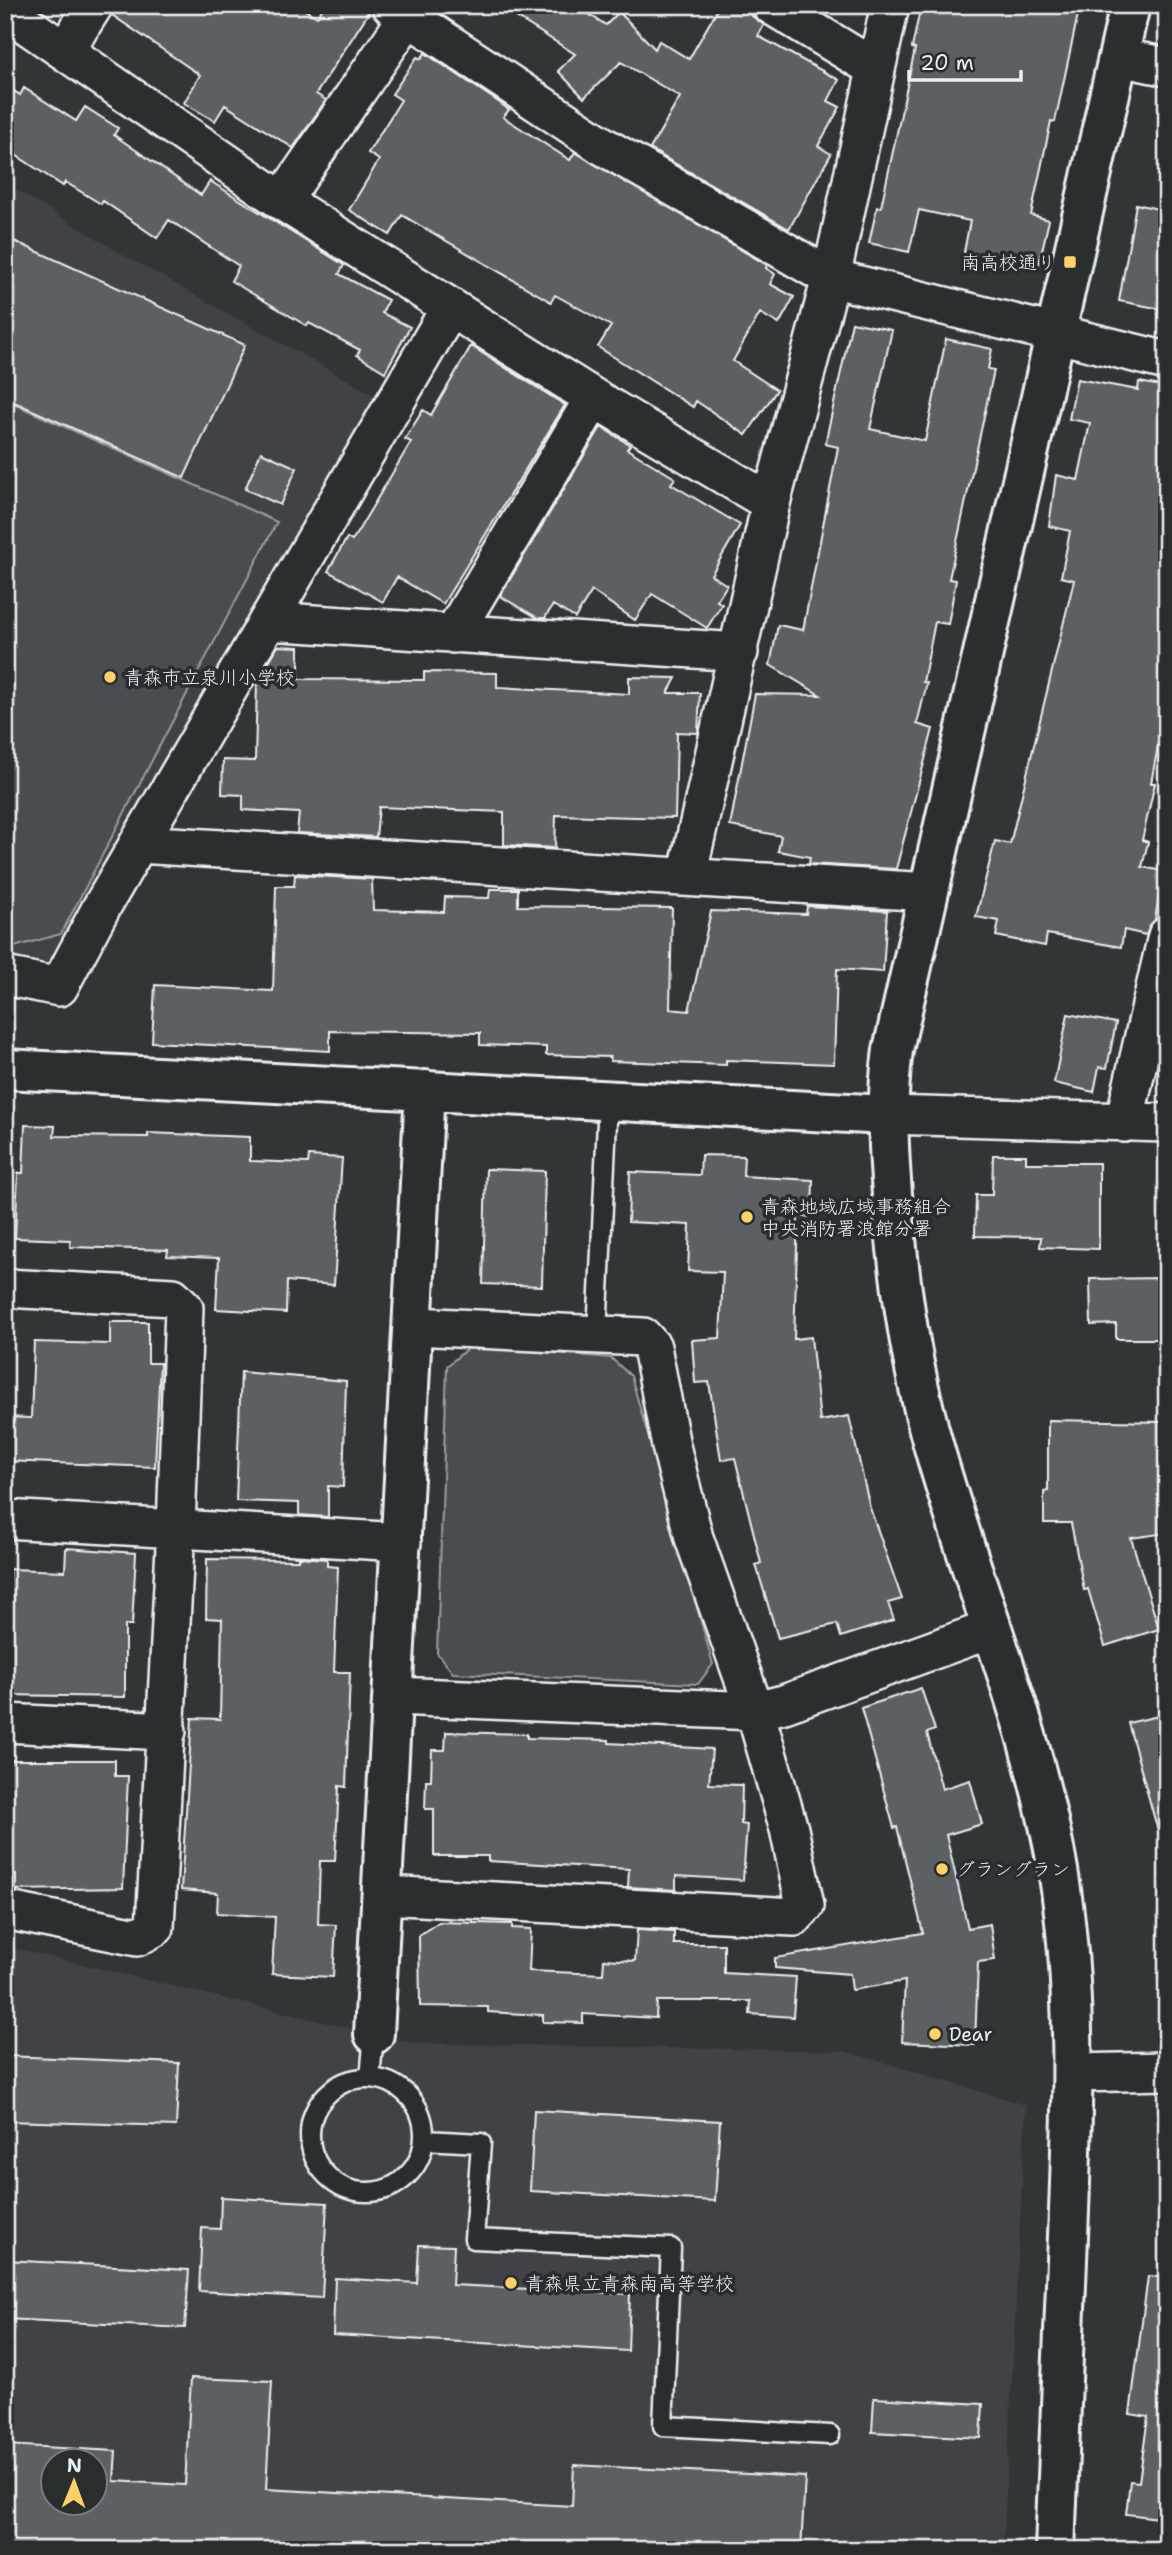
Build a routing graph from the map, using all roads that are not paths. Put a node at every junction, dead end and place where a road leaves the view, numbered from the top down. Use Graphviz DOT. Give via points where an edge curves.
graph roads {
  1 [pos="94,5"];
  2 [pos="771,5"];
  3 [pos="890,5"];
  4 [pos="1130,5"];
  5 [pos="405,9"];
  6 [pos="5,10"];
  7 [pos="66,49"];
  8 [pos="1119,57"];
  9 [pos="1167,67"];
  10 [pos="876,69"];
  11 [pos="282,201"];
  12 [pos="831,278"];
  13 [pos="450,308"];
  14 [pos="1058,332"];
  15 [pos="1167,361"];
  16 [pos="594,398"];
  17 [pos="771,503"];
  18 [pos="268,621"];
  19 [pos="453,634"];
  20 [pos="739,652"];
  21 [pos="138,844"];
  22 [pos="687,876"];
  23 [pos="929,892"];
  24 [pos="1167,936"];
  25 [pos="5,976"];
  26 [pos="5,1069"];
  27 [pos="425,1090"];
  28 [pos="608,1100"];
  29 [pos="887,1115"];
  30 [pos="1125,1123"];
  31 [pos="1167,1124"];
  32 [pos="5,1288"];
  33 [pos="414,1326"];
  34 [pos="597,1335"];
  35 [pos="5,1519"];
  36 [pos="176,1528"];
  37 [pos="402,1542"];
  38 [pos="991,1629"];
  39 [pos="394,1696"];
  40 [pos="755,1711"];
  41 [pos="5,1723"];
  42 [pos="167,1731"];
  43 [pos="383,1895"];
  44 [pos="5,1910"];
  45 [pos="374,2034"];
  46 [pos="1167,2071"];
  47 [pos="1074,2073"];
  48 [pos="370,2078"];
  49 [pos="424,2140"];
  50 [pos="830,2435"];
  51 [pos="1055,2550"];
  1 -- 7 [label="street"];
  2 -- 10 [label="street"];
  3 -- 10 [label="street"];
  4 -- 8 [label="street"];
  5 -- 11 [label="street"];
  5 -- 12 [label="street" via="603,146"];
  6 -- 7 [label="street"];
  7 -- 11 [label="street"];
  8 -- 9 [label="street"];
  8 -- 14 [label="street"];
  10 -- 12 [label="street"];
  11 -- 13 [label="street"];
  12 -- 14 [label="street"];
  12 -- 17 [label="street"];
  13 -- 16 [label="street"];
  13 -- 18 [label="street"];
  14 -- 15 [label="street"];
  14 -- 23 [label="street"];
  16 -- 17 [label="street"];
  16 -- 19 [label="street"];
  17 -- 20 [label="street"];
  18 -- 19 [label="street"];
  18 -- 21 [label="street"];
  19 -- 20 [label="street"];
  20 -- 22 [label="street"];
  21 -- 22 [label="street"];
  21 -- 25 [label="street" via="59,987"];
  22 -- 23 [label="street"];
  23 -- 29 [label="street" via="893,1050"];
  24 -- 30 [label="street"];
  26 -- 27 [label="street"];
  27 -- 28 [label="street"];
  27 -- 33 [label="street"];
  28 -- 29 [label="street"];
  28 -- 34 [label="lane"];
  29 -- 30 [label="street"];
  29 -- 38 [label="street" via="897,1254 916,1373 934,1447"];
  30 -- 31 [label="street"];
  32 -- 36 [label="street" via="173,1297 184,1308"];
  33 -- 34 [label="street"];
  33 -- 37 [label="street"];
  34 -- 40 [label="street" via="643,1337 652,1347 694,1538"];
  35 -- 36 [label="street"];
  36 -- 37 [label="street"];
  36 -- 42 [label="street"];
  37 -- 39 [label="street"];
  38 -- 40 [label="street"];
  38 -- 47 [label="street" via="1041,1794 1057,1867"];
  39 -- 40 [label="street"];
  39 -- 43 [label="street"];
  40 -- 43 [label="street" via="805,1905 794,1917"];
  41 -- 42 [label="street"];
  42 -- 44 [label="street" via="155,1927 137,1937"];
  43 -- 45 [label="street"];
  45 -- 48 [label="lane"];
  46 -- 47 [label="street"];
  47 -- 51 [label="street"];
  48 -- 49 [label="lane" via="403,2091 416,2105"];
  48 -- 49 [label="lane" via="350,2080 333,2089 312,2120 314,2158 325,2174 340,2186 359,2192 395,2185 419,2158"];
  49 -- 50 [label="lane" via="481,2143 474,2239 671,2248 663,2426"];
}
